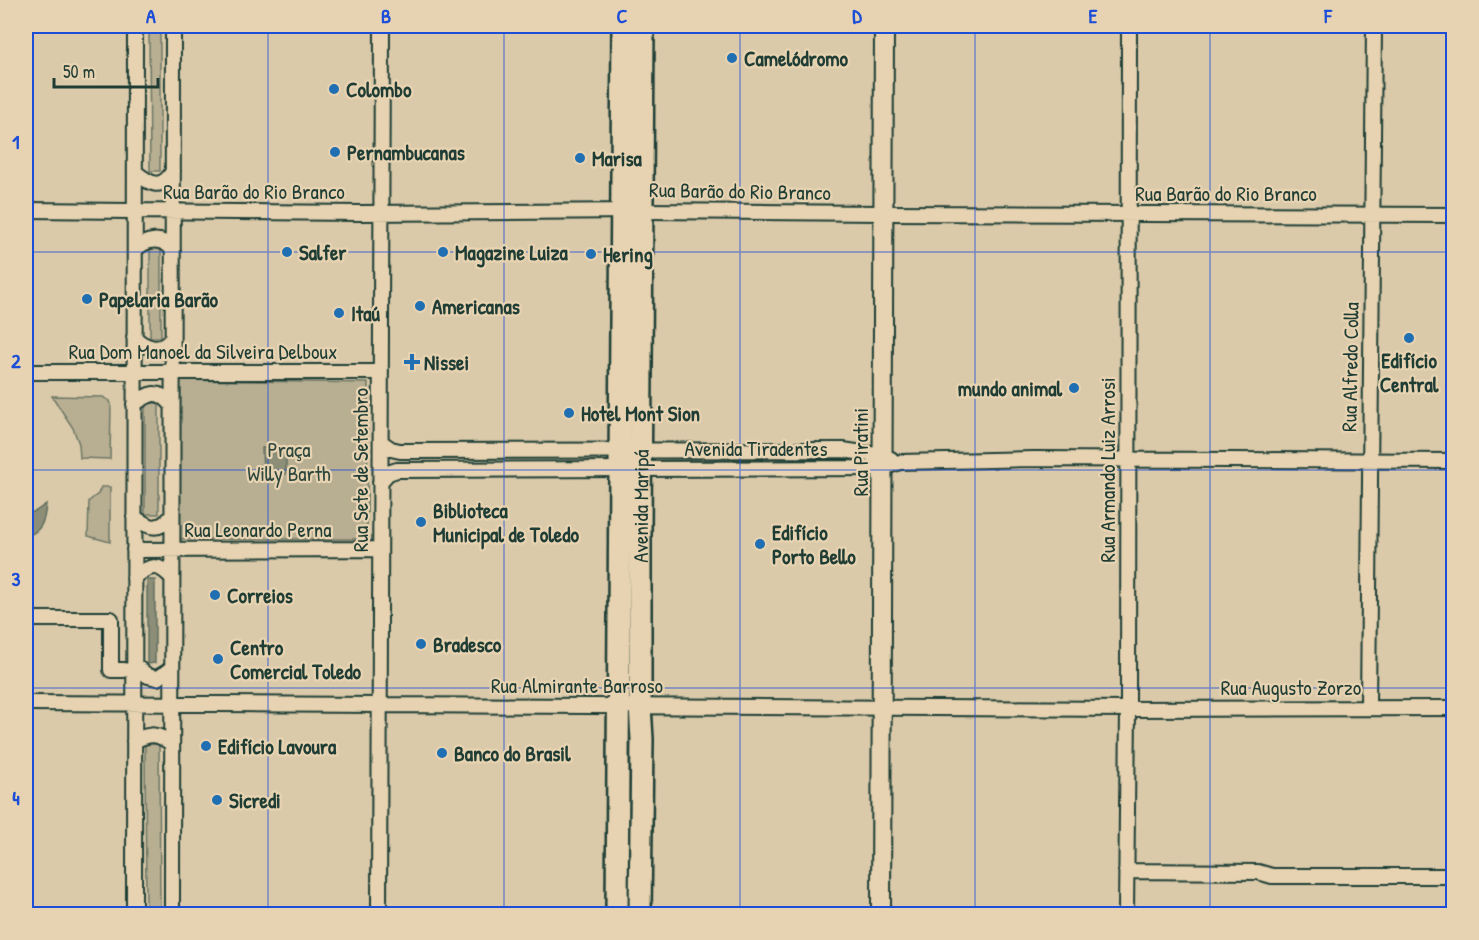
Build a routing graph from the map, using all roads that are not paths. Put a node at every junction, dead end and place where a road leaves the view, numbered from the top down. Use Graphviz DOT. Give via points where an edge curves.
graph roads {
  1 [pos="135,26"];
  2 [pos="173,26"];
  3 [pos="382,26"];
  4 [pos="623,26"];
  5 [pos="643,26"];
  6 [pos="884,26"];
  7 [pos="1129,26"];
  8 [pos="1374,26"];
  9 [pos="173,171"];
  10 [pos="135,172"];
  11 [pos="632,178"];
  12 [pos="26,210"];
  13 [pos="135,211"];
  14 [pos="173,211"];
  15 [pos="632,211"];
  16 [pos="381,213"];
  17 [pos="883,213"];
  18 [pos="1128,214"];
  19 [pos="1372,215"];
  20 [pos="1454,215"];
  21 [pos="135,250"];
  22 [pos="173,250"];
  23 [pos="134,337"];
  24 [pos="172,338"];
  25 [pos="26,372"];
  26 [pos="134,372"];
  27 [pos="172,372"];
  28 [pos="381,372"];
  29 [pos="134,404"];
  30 [pos="172,405"];
  31 [pos="381,442"];
  32 [pos="676,450"];
  33 [pos="843,450"];
  34 [pos="408,451"];
  35 [pos="578,451"];
  36 [pos="1127,459"];
  37 [pos="630,460"];
  38 [pos="1370,460"];
  39 [pos="1454,461"];
  40 [pos="889,462"];
  41 [pos="578,469"];
  42 [pos="675,469"];
  43 [pos="844,469"];
  44 [pos="408,470"];
  45 [pos="381,482"];
  46 [pos="630,501"];
  47 [pos="172,516"];
  48 [pos="134,517"];
  49 [pos="381,549"];
  50 [pos="134,550"];
  51 [pos="172,551"];
  52 [pos="134,578"];
  53 [pos="172,578"];
  54 [pos="26,619"];
  55 [pos="172,667"];
  56 [pos="129,668"];
  57 [pos="618,674"];
  58 [pos="640,677"];
  59 [pos="26,703"];
  60 [pos="134,704"];
  61 [pos="172,704"];
  62 [pos="380,705"];
  63 [pos="618,706"];
  64 [pos="640,706"];
  65 [pos="882,707"];
  66 [pos="1368,708"];
  67 [pos="1454,708"];
  68 [pos="1128,709"];
  69 [pos="642,739"];
  70 [pos="618,740"];
  71 [pos="134,741"];
  72 [pos="172,744"];
  73 [pos="1126,871"];
  74 [pos="1454,876"];
  75 [pos="135,913"];
  76 [pos="171,914"];
  77 [pos="379,915"];
  78 [pos="616,915"];
  79 [pos="640,915"];
  80 [pos="881,915"];
  81 [pos="1126,915"];
  1 -- 10 [label="street"];
  2 -- 9 [label="street"];
  3 -- 16 [label="street, Rua Sete de Setembro"];
  4 -- 11 [label="main road, Avenida Maripá"];
  5 -- 11 [label="main road, Avenida Maripá"];
  6 -- 17 [label="street, Rua Piratini"];
  7 -- 18 [label="street, Rua Armando Luiz Arrosi"];
  8 -- 19 [label="street, Rua Alfredo Colla"];
  9 -- 10 [label="street" via="166,180 155,184"];
  9 -- 14 [label="street"];
  10 -- 13 [label="street"];
  11 -- 15 [label="main road, Avenida Maripá"];
  12 -- 13 [label="street, Rua Barão do Rio Branco"];
  13 -- 14 [label="street, Rua Barão do Rio Branco"];
  13 -- 21 [label="street"];
  14 -- 16 [label="street, Rua Barão do Rio Branco"];
  14 -- 22 [label="street"];
  15 -- 16 [label="street, Rua Barão do Rio Branco"];
  15 -- 17 [label="street, Rua Barão do Rio Branco"];
  15 -- 37 [label="main road, Avenida Maripá"];
  16 -- 28 [label="street, Rua Sete de Setembro"];
  17 -- 18 [label="street, Rua Barão do Rio Branco"];
  17 -- 40 [label="street, Rua Piratini"];
  18 -- 19 [label="street, Rua Barão do Rio Branco"];
  18 -- 36 [label="street, Rua Armando Luiz Arrosi"];
  19 -- 20 [label="street, Rua Barão do Rio Branco"];
  19 -- 38 [label="street, Rua Alfredo Colla"];
  21 -- 22 [label="street" via="158,240"];
  21 -- 23 [label="street"];
  22 -- 24 [label="street"];
  23 -- 24 [label="street" via="150,348 162,347"];
  23 -- 26 [label="street"];
  24 -- 27 [label="street"];
  25 -- 26 [label="street, Rua Dom Manoel da Silveira Delboux"];
  26 -- 27 [label="street, Rua Dom Manoel da Silveira Delboux"];
  26 -- 29 [label="street"];
  27 -- 28 [label="street, Rua Dom Manoel da Silveira Delboux"];
  27 -- 30 [label="street"];
  28 -- 31 [label="street, Rua Sete de Setembro"];
  29 -- 30 [label="street" via="153,394 163,396"];
  29 -- 48 [label="street"];
  30 -- 47 [label="street"];
  31 -- 34 [label="street, Avenida Tiradentes" via="391,449"];
  31 -- 45 [label="street, Rua Sete de Setembro"];
  32 -- 33 [label="street, Avenida Tiradentes"];
  32 -- 37 [label="street, Avenida Tiradentes"];
  32 -- 42 [label="street" via="670,457"];
  33 -- 40 [label="street, Avenida Tiradentes"];
  33 -- 43 [label="street" via="849,460"];
  34 -- 35 [label="street, Avenida Tiradentes"];
  34 -- 44 [label="street" via="404,462"];
  35 -- 37 [label="street, Avenida Tiradentes"];
  35 -- 41 [label="street" via="590,459"];
  36 -- 38 [label="street"];
  36 -- 40 [label="street"];
  36 -- 68 [label="street, Rua Armando Luiz Arrosi"];
  37 -- 41 [label="street, Avenida Tiradentes"];
  37 -- 42 [label="street, Avenida Tiradentes"];
  37 -- 46 [label="main road, Avenida Maripá"];
  38 -- 39 [label="street"];
  38 -- 66 [label="street, Rua Alfredo Colla"];
  40 -- 43 [label="street, Avenida Tiradentes"];
  40 -- 65 [label="street, Rua Piratini"];
  41 -- 44 [label="street, Avenida Tiradentes"];
  42 -- 43 [label="street, Avenida Tiradentes"];
  44 -- 45 [label="street, Avenida Tiradentes" via="388,473"];
  45 -- 49 [label="street, Rua Sete de Setembro"];
  46 -- 57 [label="main road, Avenida Maripá"];
  46 -- 58 [label="main road, Avenida Maripá"];
  47 -- 48 [label="street" via="154,527"];
  47 -- 51 [label="street"];
  48 -- 50 [label="street"];
  49 -- 51 [label="street, Rua Leonardo Perna"];
  49 -- 62 [label="street, Rua Sete de Setembro"];
  50 -- 51 [label="street, Rua Leonardo Perna"];
  50 -- 52 [label="street"];
  51 -- 53 [label="street"];
  52 -- 53 [label="street" via="153,567"];
  52 -- 56 [label="street"];
  53 -- 55 [label="street"];
  54 -- 56 [label="street" via="111,619 111,670"];
  55 -- 56 [label="street" via="157,678"];
  55 -- 61 [label="street"];
  56 -- 60 [label="street"];
  57 -- 58 [label="main road" via="625,684 634,684"];
  57 -- 63 [label="main road, Avenida Maripá"];
  58 -- 64 [label="main road, Avenida Maripá"];
  59 -- 60 [label="street, Rua Almirante Barroso"];
  60 -- 61 [label="street, Rua Almirante Barroso"];
  60 -- 71 [label="street"];
  61 -- 62 [label="street, Rua Almirante Barroso"];
  61 -- 72 [label="street"];
  62 -- 63 [label="street, Rua Almirante Barroso"];
  62 -- 77 [label="street, Rua Sete de Setembro"];
  63 -- 64 [label="street, Rua Almirante Barroso"];
  63 -- 70 [label="main road, Avenida Maripá"];
  64 -- 65 [label="street, Rua Almirante Barroso"];
  64 -- 69 [label="main road, Avenida Maripá"];
  65 -- 68 [label="street, Rua Almirante Barroso"];
  65 -- 80 [label="street, Rua Piratini"];
  66 -- 67 [label="street, Rua Augusto Zorzo"];
  66 -- 68 [label="street, Rua Augusto Zorzo"];
  68 -- 73 [label="street, Rua Armando Luiz Arrosi"];
  69 -- 70 [label="main road" via="625,733"];
  69 -- 79 [label="main road, Avenida Maripá"];
  70 -- 78 [label="main road, Avenida Maripá"];
  71 -- 72 [label="street" via="155,735"];
  71 -- 75 [label="street"];
  72 -- 76 [label="street"];
  73 -- 74 [label="street"];
  73 -- 81 [label="street, Rua Armando Luiz Arrosi"];
}
